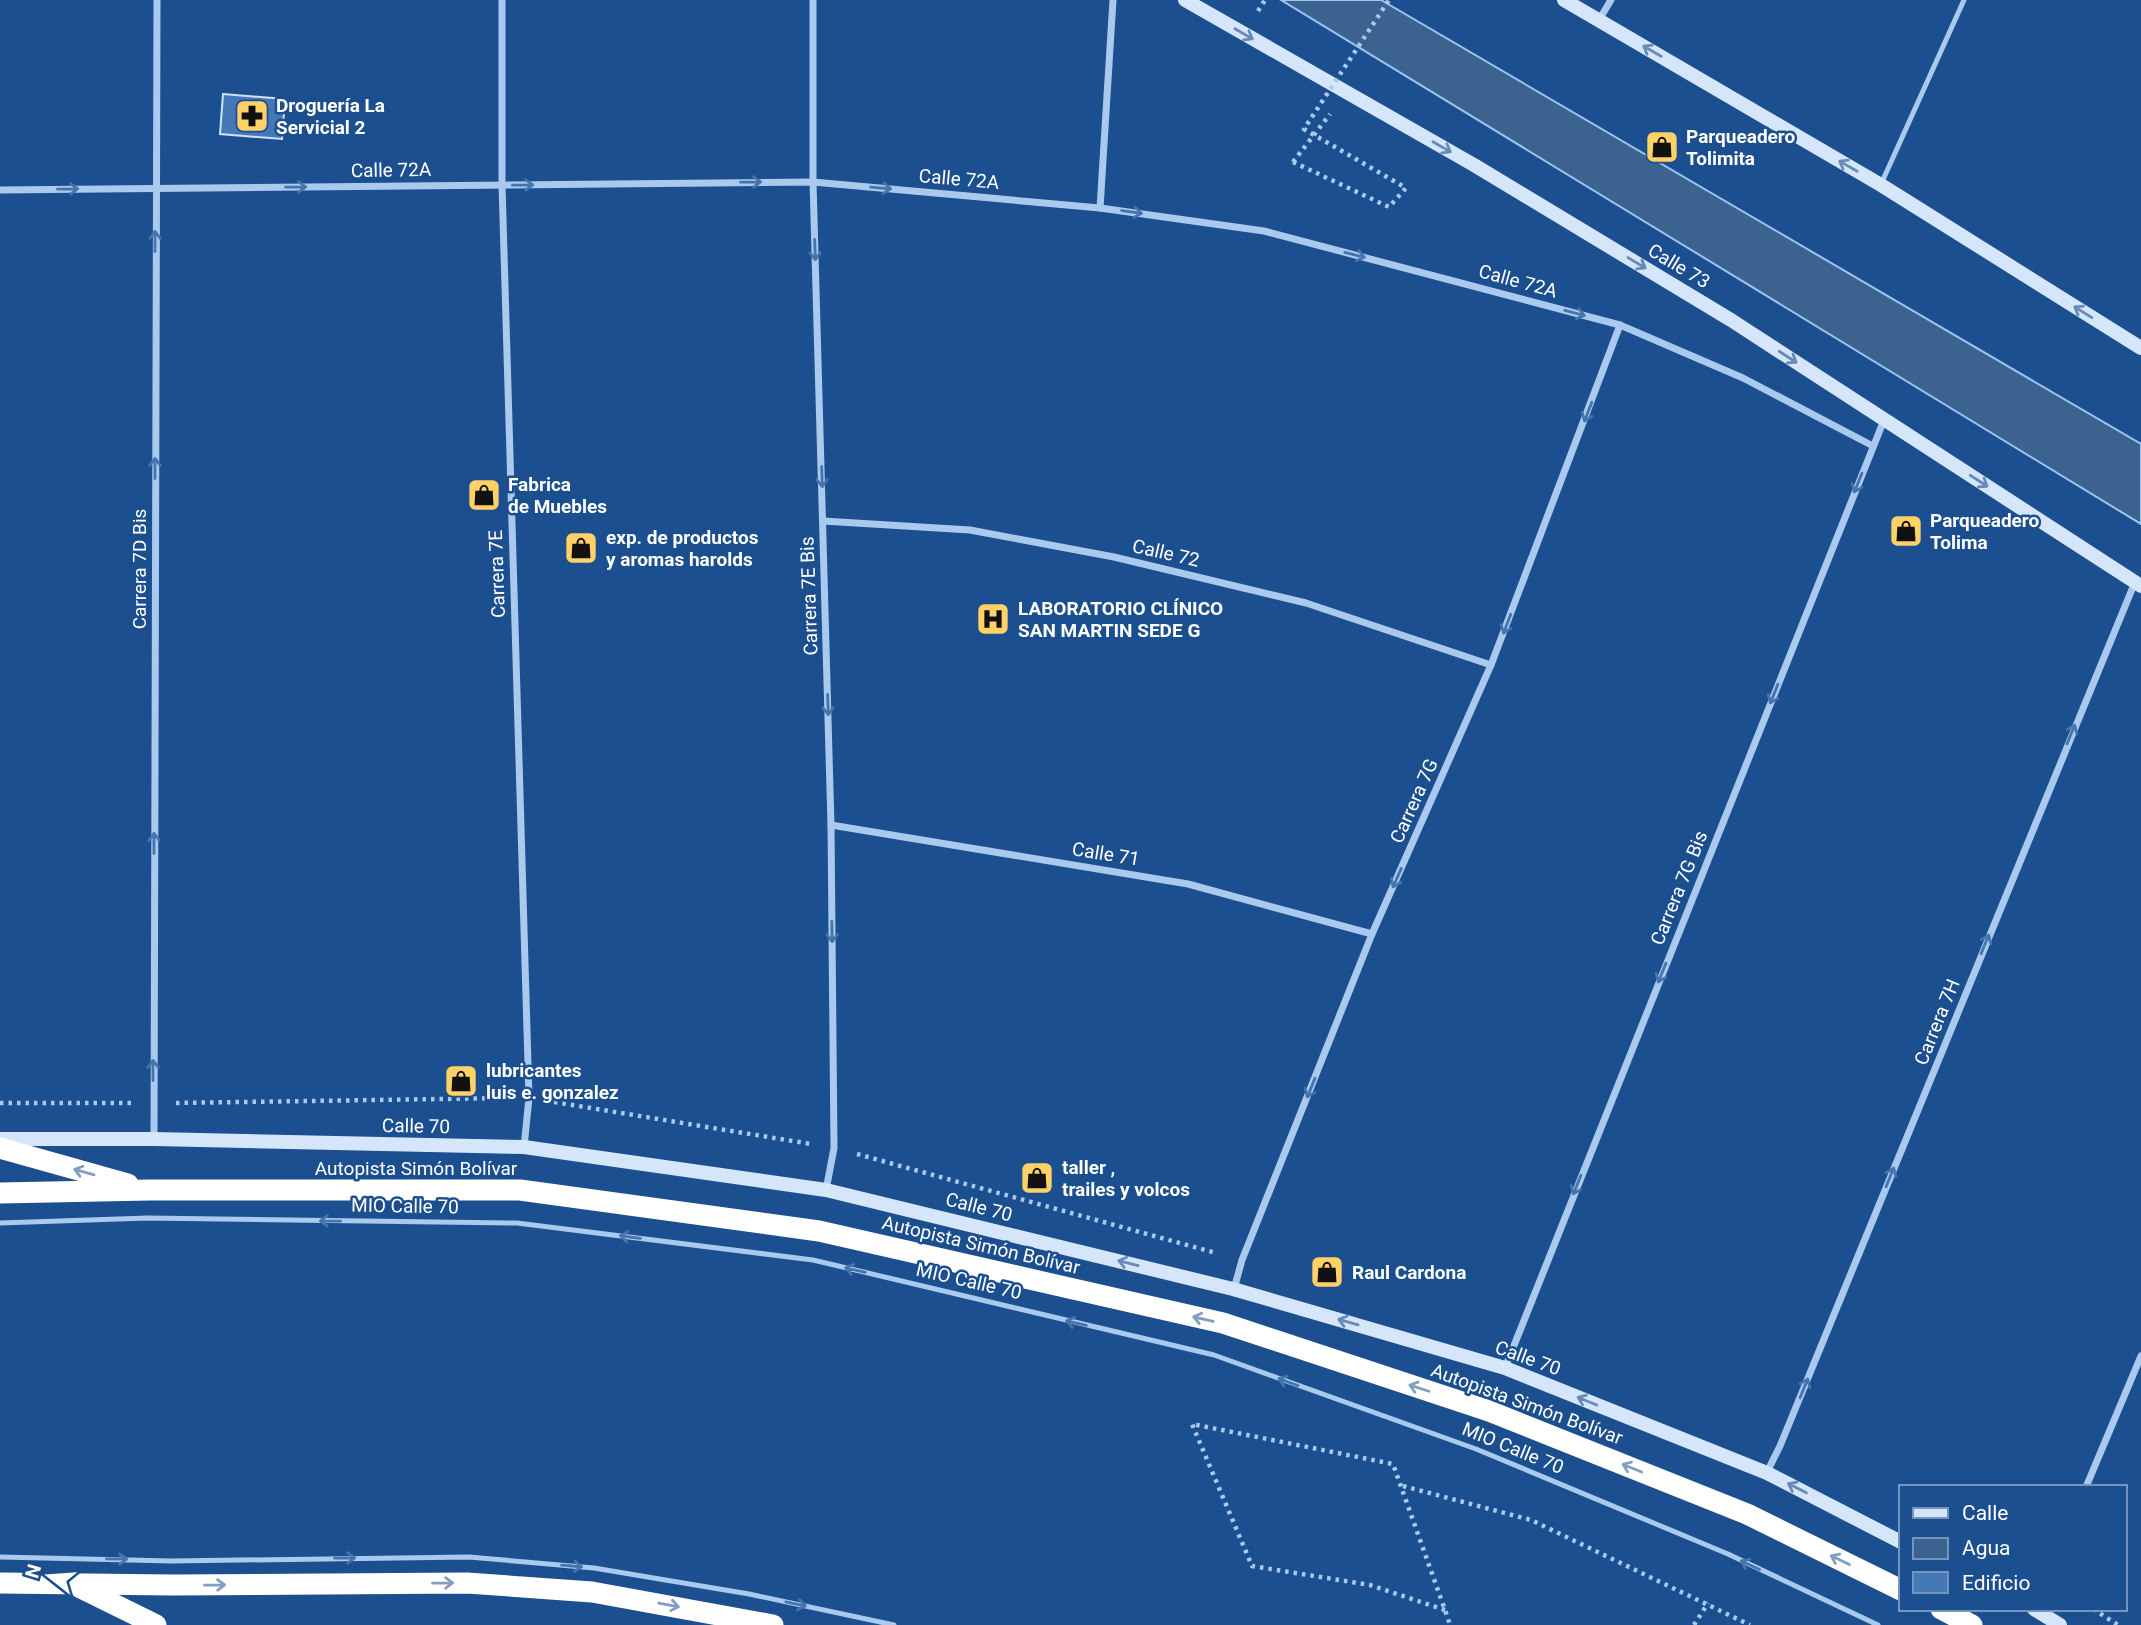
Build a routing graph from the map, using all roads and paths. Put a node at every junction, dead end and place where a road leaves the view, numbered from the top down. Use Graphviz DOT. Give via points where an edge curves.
graph roads {
  1 [pos="156,0"];
  2 [pos="502,0"];
  3 [pos="813,0"];
  4 [pos="1114,0"];
  5 [pos="1185,0"];
  6 [pos="1389,0"];
  7 [pos="1564,0"];
  8 [pos="1611,0"];
  9 [pos="1964,0"];
  10 [pos="1599,19"];
  11 [pos="1330,113"];
  12 [pos="813,182"];
  13 [pos="502,185"];
  14 [pos="1881,185"];
  15 [pos="155,188"];
  16 [pos="0,190"];
  17 [pos="1100,208"];
  18 [pos="1620,325"];
  19 [pos="2141,348"];
  20 [pos="1885,420"];
  21 [pos="1873,446"];
  22 [pos="823,521"];
  23 [pos="2138,584"];
  24 [pos="1492,665"];
  25 [pos="831,825"];
  26 [pos="1372,934"];
  27 [pos="0,1139"];
  28 [pos="154,1139"];
  29 [pos="524,1147"];
  30 [pos="0,1148"];
  31 [pos="150,1190"];
  32 [pos="827,1190"];
  33 [pos="0,1193"];
  34 [pos="0,1223"];
  35 [pos="1233,1289"];
  36 [pos="2141,1356"];
  37 [pos="1505,1368"];
  38 [pos="1767,1473"];
  39 [pos="2087,1485"];
  40 [pos="1402,1486"];
  41 [pos="1899,1541"];
  42 [pos="0,1557"];
  43 [pos="0,1583"];
  44 [pos="74,1584"];
  45 [pos="1899,1589"];
  46 [pos="1708,1603"];
  47 [pos="1445,1610"];
  48 [pos="1945,1611"];
  49 [pos="2037,1611"];
  50 [pos="2096,1611"];
  51 [pos="156,1625"];
  52 [pos="772,1625"];
  53 [pos="894,1625"];
  54 [pos="1450,1625"];
  55 [pos="1694,1625"];
  56 [pos="1750,1625"];
  57 [pos="1878,1625"];
  58 [pos="1972,1625"];
  59 [pos="2060,1625"];
  60 [pos="2118,1625"];
  1 -- 15 [label="street, Carrera 7D Bis"];
  2 -- 13 [label="street, Carrera 7E"];
  3 -- 12 [label="street, Carrera 7E Bis"];
  4 -- 17 [label="street"];
  5 -- 20 [label="street, Calle 73, one-way" via="1643,266"];
  6 -- 11 [label="path, bridge" via="1304,130 1406,188 1389,207 1293,162"];
  7 -- 10 [label="street"];
  8 -- 10 [label="street"];
  9 -- 14 [label="lane"];
  14 -- 10 [label="street, one-way"];
  13 -- 12 [label="street, Calle 72A, one-way"];
  12 -- 17 [label="street, Calle 72A, one-way"];
  12 -- 22 [label="street, Carrera 7E Bis, one-way"];
  15 -- 13 [label="street, Calle 72A, one-way"];
  13 -- 29 [label="street, Carrera 7E" via="529,1098"];
  19 -- 14 [label="street, one-way"];
  16 -- 15 [label="street, Calle 72A, one-way"];
  28 -- 15 [label="street, Carrera 7D Bis, one-way"];
  17 -- 18 [label="street, Calle 72A, one-way" via="1264,231"];
  18 -- 21 [label="street, Calle 72A" via="1743,378"];
  18 -- 24 [label="street, Carrera 7G, one-way"];
  20 -- 21 [label="street, Carrera 7G Bis"];
  20 -- 23 [label="street, Calle 73, one-way"];
  21 -- 37 [label="street, Carrera 7G Bis, one-way"];
  22 -- 24 [label="street, Calle 72" via="970,530 1114,557 1306,603"];
  22 -- 25 [label="street, Carrera 7E Bis, one-way"];
  38 -- 23 [label="street, Carrera 7H, one-way"];
  24 -- 26 [label="street, Carrera 7G, one-way"];
  25 -- 26 [label="street, Calle 71" via="1188,884"];
  25 -- 32 [label="street, Carrera 7E Bis, one-way" via="835,1147"];
  26 -- 35 [label="street, Carrera 7G, one-way"];
  27 -- 28 [label="street, Calle 70"];
  28 -- 29 [label="street, Calle 70"];
  29 -- 32 [label="street, Calle 70"];
  31 -- 30 [label="highway, one-way"];
  31 -- 33 [label="highway, Autopista Simón Bolívar"];
  45 -- 31 [label="highway, Autopista Simón Bolívar, one-way" via="1747,1514 1489,1411 1223,1323 873,1243 819,1231 520,1190"];
  35 -- 32 [label="street, Calle 70, one-way"];
  57 -- 34 [label="lane, MIO Calle 70, one-way" via="1728,1554 1476,1449 1214,1356 813,1260 517,1223 148,1218"];
  37 -- 35 [label="street, Calle 70, one-way"];
  36 -- 39 [label="street"];
  38 -- 37 [label="street, Calle 70, one-way"];
  41 -- 38 [label="street, Calle 70, one-way"];
  40 -- 46 [label="path" via="1531,1520"];
  40 -- 47 [label="path"];
  40 -- 47 [label="path" via="1393,1464 1192,1424 1252,1566 1370,1585"];
  42 -- 53 [label="lane, one-way" via="172,1561 469,1557 594,1568"];
  43 -- 44 [label="highway"];
  44 -- 51 [label="highway"];
  44 -- 52 [label="highway, one-way" via="467,1583 592,1592"];
  46 -- 55 [label="path"];
  46 -- 56 [label="path"];
  47 -- 54 [label="path"];
  48 -- 58 [label="highway"];
  49 -- 59 [label="street"];
  50 -- 60 [label="path"];
}
